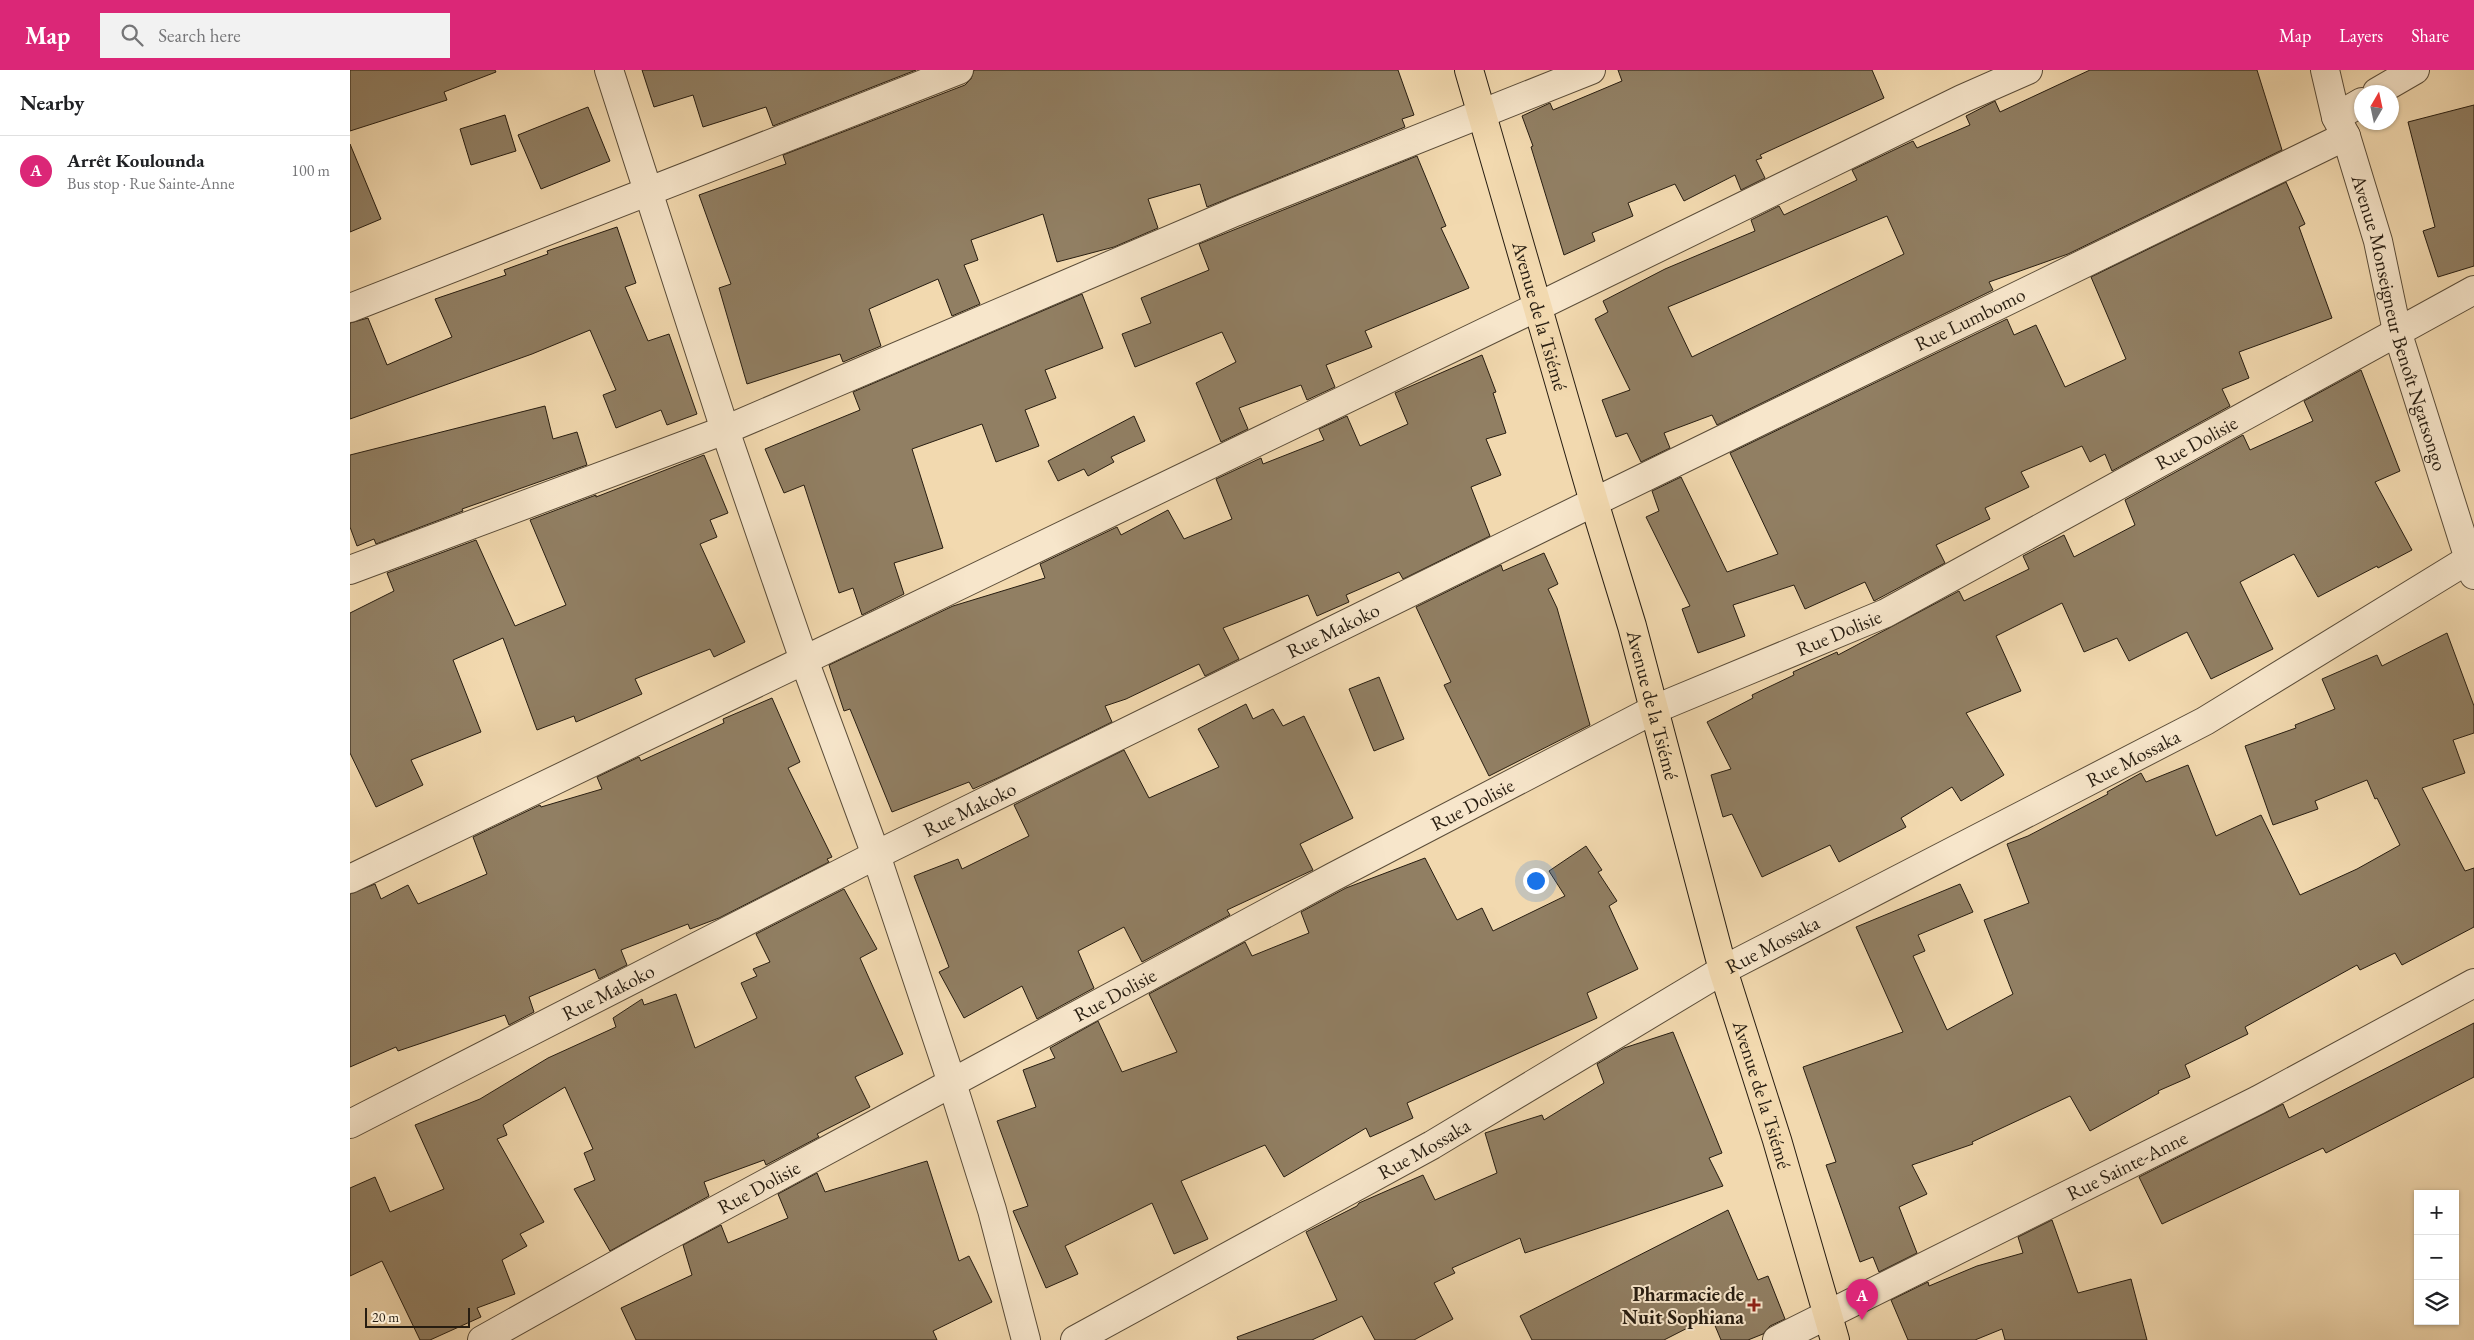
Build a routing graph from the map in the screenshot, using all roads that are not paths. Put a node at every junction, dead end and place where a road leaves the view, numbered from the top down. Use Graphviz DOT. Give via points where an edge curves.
graph roads {
  1 [pos="609,70"];
  2 [pos="960,70"];
  3 [pos="1469,70"];
  4 [pos="1591,70"];
  5 [pos="2028,70"];
  6 [pos="2325,70"];
  7 [pos="2415,70"];
  8 [pos="2389,85"];
  9 [pos="2354,111"];
  10 [pos="1482,114"];
  11 [pos="2341,126"];
  12 [pos="649,190"];
  13 [pos="2474,290"];
  14 [pos="1537,307"];
  15 [pos="350,308"];
  16 [pos="2396,331"];
  17 [pos="725,430"];
  18 [pos="1594,502"];
  19 [pos="2472,564"];
  20 [pos="350,570"];
  21 [pos="804,660"];
  22 [pos="1655,709"];
  23 [pos="876,855"];
  24 [pos="350,879"];
  25 [pos="1723,970"];
  26 [pos="2474,983"];
  27 [pos="952,1083"];
  28 [pos="350,1124"];
  29 [pos="1827,1314"];
  30 [pos="482,1340"];
  31 [pos="1026,1340"];
  32 [pos="1075,1340"];
  33 [pos="1777,1340"];
  34 [pos="1834,1340"];
  1 -- 12 [label="street"];
  2 -- 12 [label="street"];
  3 -- 10 [label="main road, Avenue de la Tsiémé"];
  4 -- 10 [label="street"];
  5 -- 14 [label="street"];
  6 -- 11 [label="street, Avenue Monseigneur Benoît Ngatsongo"];
  7 -- 8 [label="street"];
  9 -- 11 [label="street, Rue Lumbomo"];
  10 -- 14 [label="main road, Avenue de la Tsiémé"];
  10 -- 17 [label="street" via="1235,212"];
  11 -- 16 [label="street, Avenue Monseigneur Benoît Ngatsongo" via="2378,241"];
  11 -- 18 [label="street, Rue Lumbomo"];
  12 -- 15 [label="street"];
  12 -- 17 [label="street"];
  13 -- 16 [label="street, Rue Dolisie"];
  14 -- 18 [label="main road, Avenue de la Tsiémé"];
  14 -- 21 [label="street"];
  16 -- 19 [label="street, Avenue Monseigneur Benoît Ngatsongo"];
  16 -- 22 [label="street, Rue Dolisie" via="1886,613"];
  17 -- 20 [label="street"];
  17 -- 21 [label="street"];
  18 -- 22 [label="main road, Avenue de la Tsiémé"];
  18 -- 23 [label="street, Rue Makoko"];
  19 -- 25 [label="street, Rue Mossaka" via="2205,721"];
  21 -- 23 [label="street"];
  21 -- 24 [label="street"];
  22 -- 25 [label="main road, Avenue de la Tsiémé"];
  22 -- 27 [label="street, Rue Dolisie"];
  23 -- 27 [label="street"];
  23 -- 28 [label="street, Rue Makoko"];
  25 -- 29 [label="main road, Avenue de la Tsiémé" via="1778,1140"];
  25 -- 32 [label="street, Rue Mossaka" via="1432,1145"];
  26 -- 29 [label="street, Rue Sainte-Anne" via="2258,1100"];
  27 -- 30 [label="street, Rue Dolisie"];
  27 -- 31 [label="street" via="992,1210"];
  29 -- 33 [label="street, Rue Sainte-Anne"];
  29 -- 34 [label="main road, Avenue de la Tsiémé"];
}
